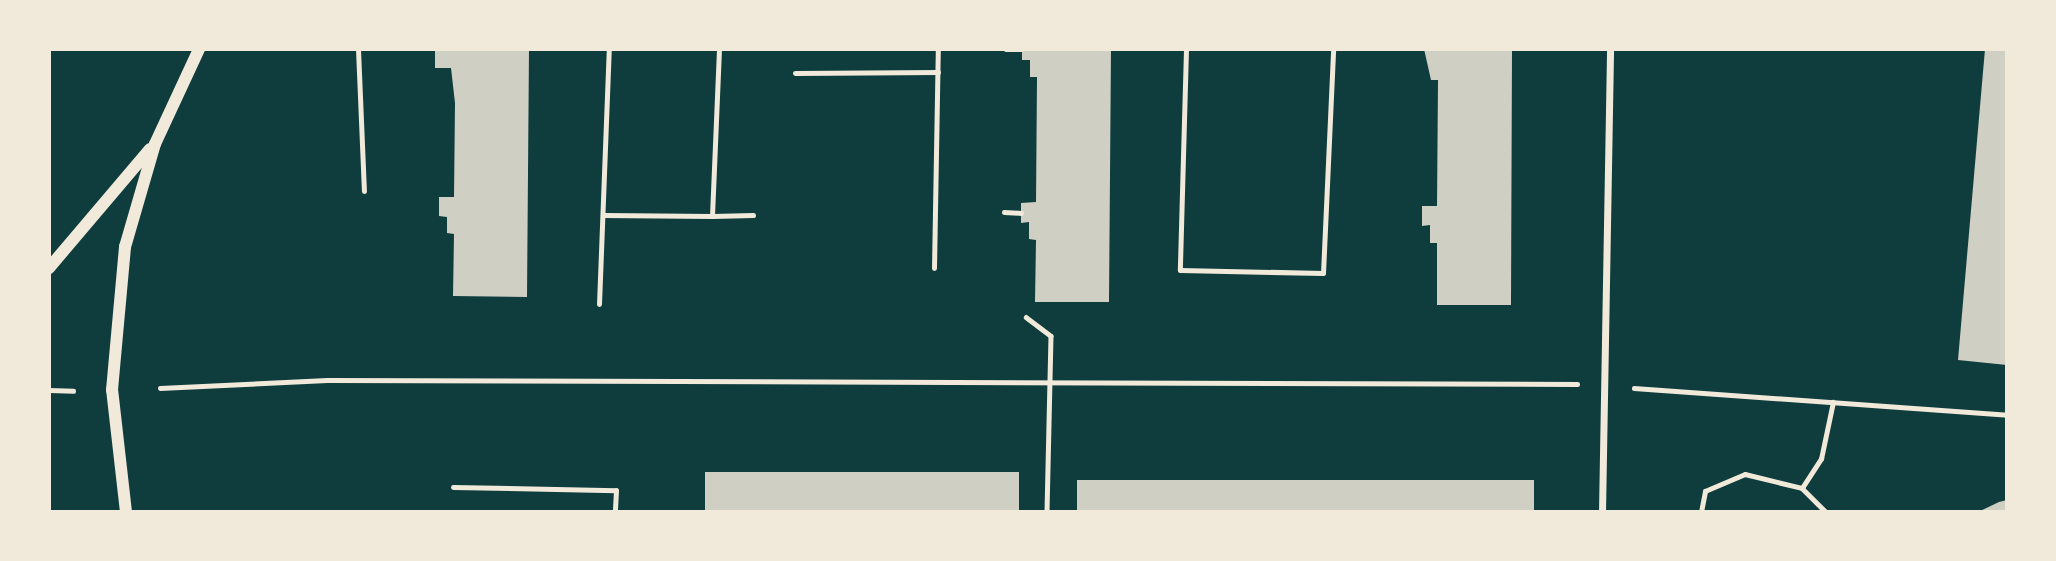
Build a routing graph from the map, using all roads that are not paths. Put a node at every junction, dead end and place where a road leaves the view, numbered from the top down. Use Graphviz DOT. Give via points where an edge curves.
graph roads {
  1 [pos="199,49"];
  2 [pos="358,49"];
  3 [pos="609,49"];
  4 [pos="938,49"];
  5 [pos="1186,49"];
  6 [pos="1333,49"];
  7 [pos="1609,49"];
  8 [pos="719,51"];
  9 [pos="938,72"];
  10 [pos="795,73"];
  11 [pos="155,144"];
  12 [pos="364,191"];
  13 [pos="603,215"];
  14 [pos="712,215"];
  15 [pos="753,215"];
  16 [pos="49,268"];
  17 [pos="934,268"];
  18 [pos="599,304"];
  19 [pos="453,487"];
  20 [pos="126,512"];
  21 [pos="615,512"];
  22 [pos="1602,512"];
  1 -- 11 [label="street"];
  2 -- 12 [label="lane"];
  3 -- 13 [label="lane"];
  4 -- 9 [label="lane"];
  5 -- 6 [label="lane" via="1180,270 1323,273"];
  7 -- 22 [label="street"];
  8 -- 14 [label="lane"];
  9 -- 10 [label="lane"];
  9 -- 17 [label="lane"];
  11 -- 16 [label="street"];
  11 -- 20 [label="street" via="125,247 115,340 113,427"];
  13 -- 14 [label="lane"];
  13 -- 18 [label="lane"];
  14 -- 15 [label="lane"];
  19 -- 21 [label="lane" via="616,490"];
}
